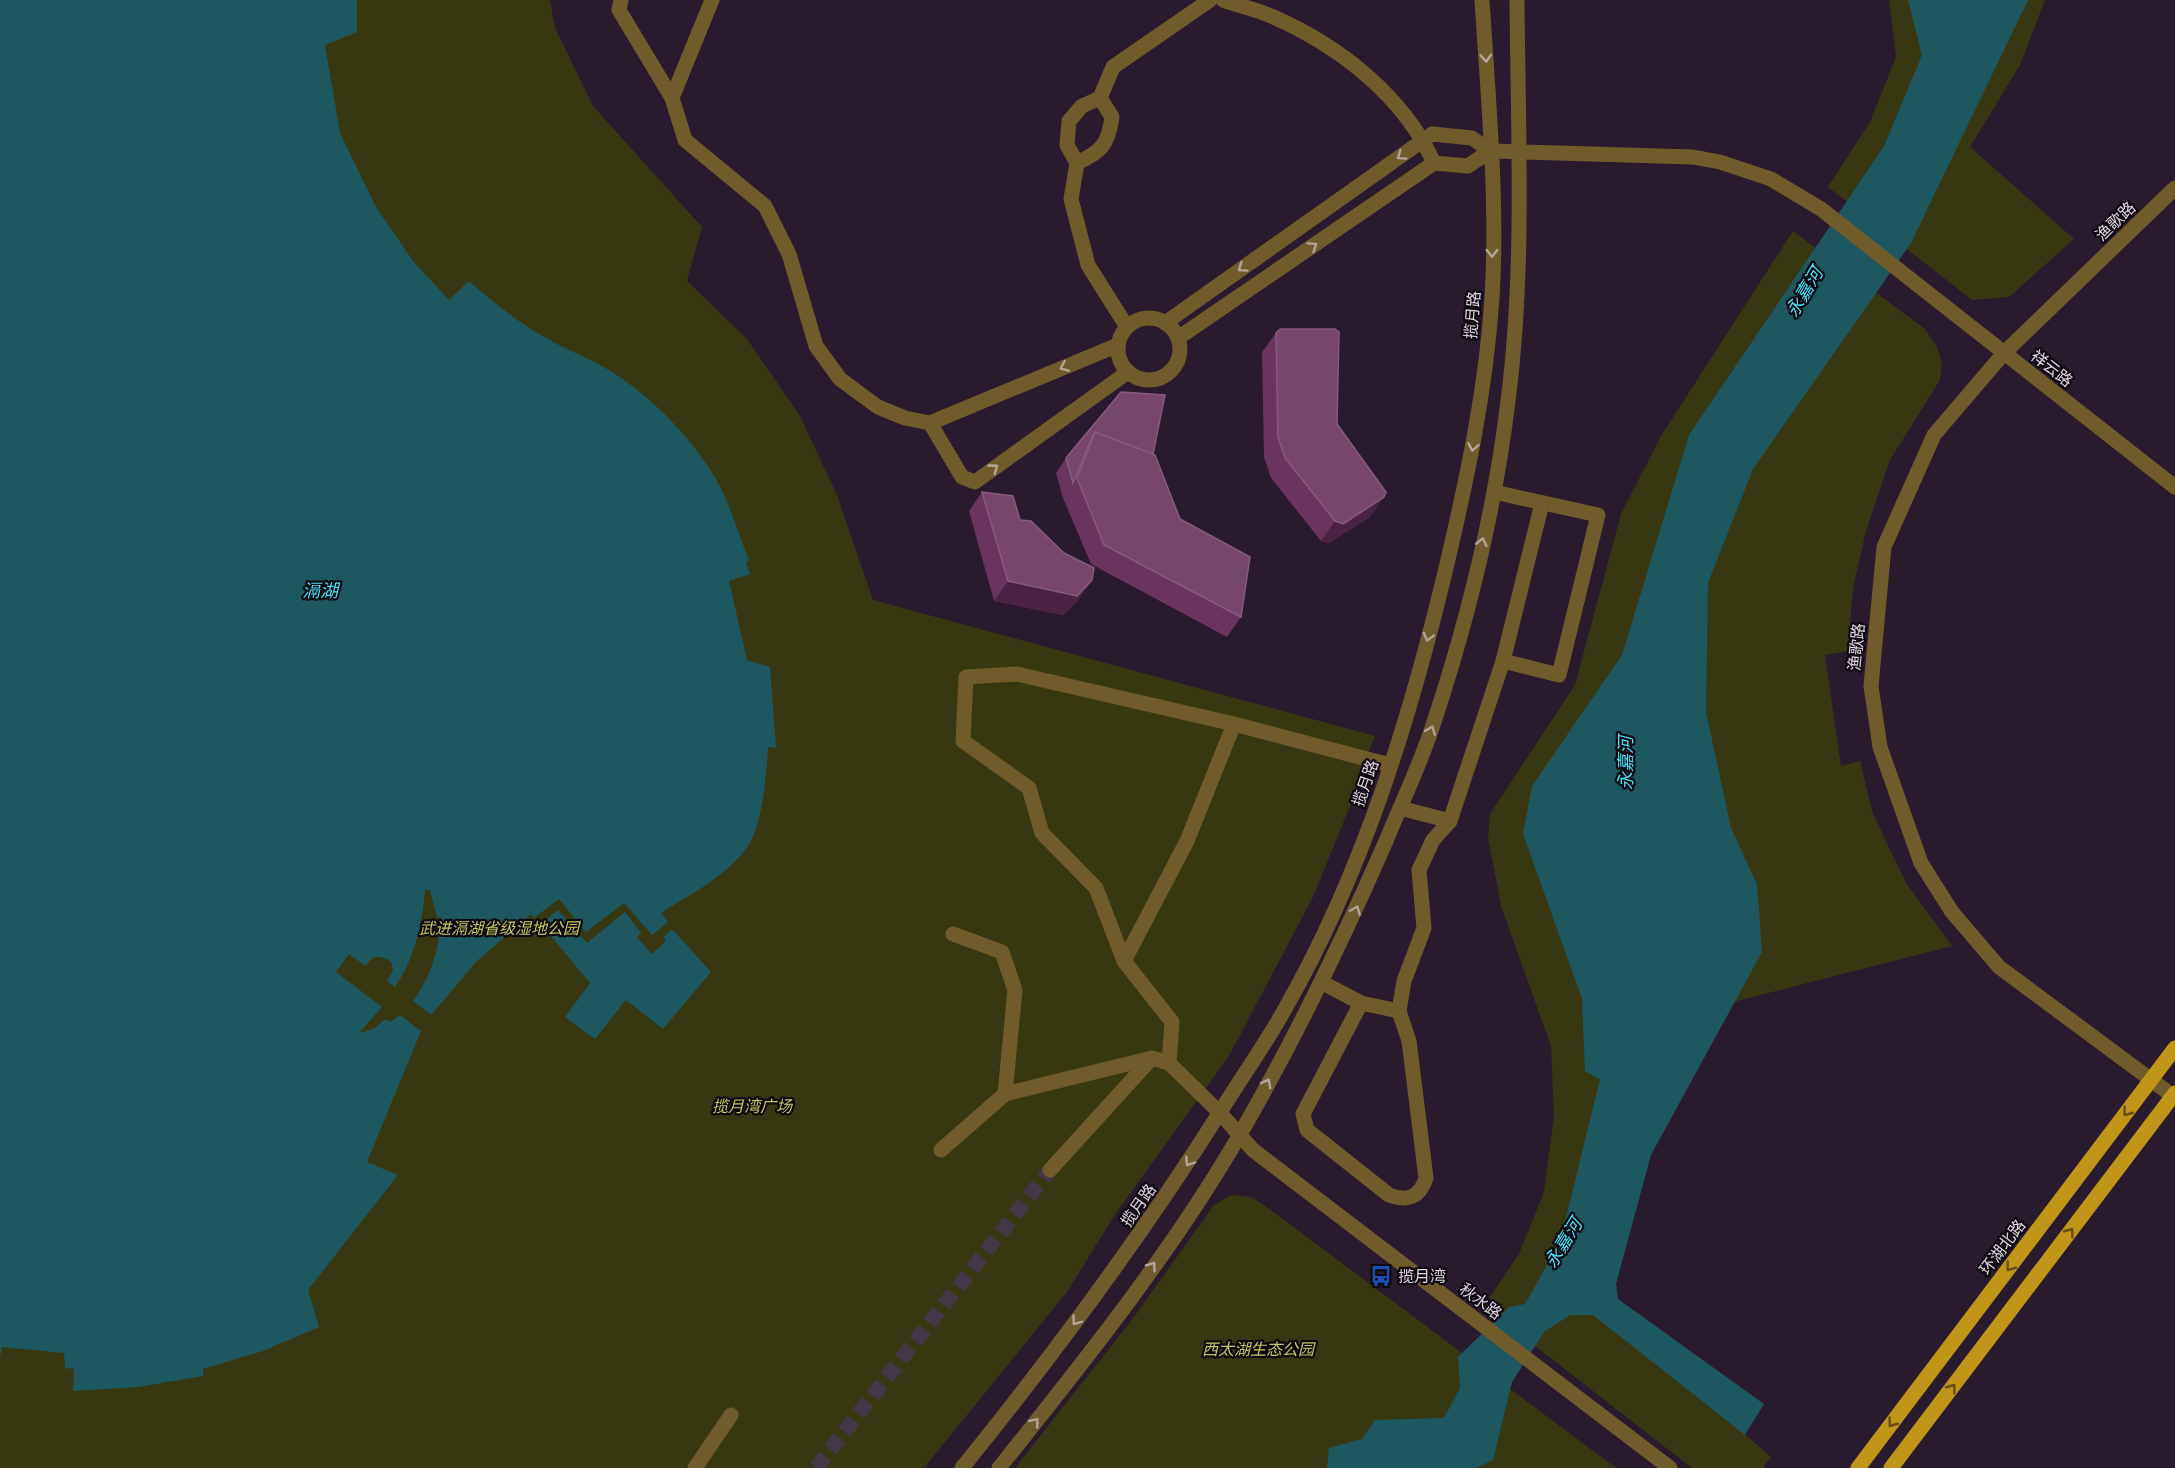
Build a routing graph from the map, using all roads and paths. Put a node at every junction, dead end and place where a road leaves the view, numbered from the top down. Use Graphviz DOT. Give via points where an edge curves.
graph roads {
  1 [pos="621,0"];
  2 [pos="712,0"];
  3 [pos="1210,0"];
  4 [pos="1223,0"];
  5 [pos="1482,0"];
  6 [pos="1517,0"];
  7 [pos="672,98"];
  8 [pos="1100,98"];
  9 [pos="1423,140"];
  10 [pos="1490,151"];
  11 [pos="1518,151"];
  12 [pos="1077,163"];
  13 [pos="1434,163"];
  14 [pos="2175,188"];
  15 [pos="1165,322"];
  16 [pos="1127,327"];
  17 [pos="1178,338"];
  18 [pos="1118,345"];
  19 [pos="2004,353"];
  20 [pos="1128,372"];
  21 [pos="930,423"];
  22 [pos="2175,487"];
  23 [pos="1494,492"];
  24 [pos="1542,503"];
  25 [pos="1503,661"];
  26 [pos="1234,724"];
  27 [pos="1390,765"];
  28 [pos="1400,808"];
  29 [pos="1450,821"];
  30 [pos="953,934"];
  31 [pos="1124,961"];
  32 [pos="1321,982"];
  33 [pos="1360,1003"];
  34 [pos="1399,1011"];
  35 [pos="2175,1048"];
  36 [pos="1152,1058"];
  37 [pos="1169,1063"];
  38 [pos="2150,1081"];
  39 [pos="1005,1094"];
  40 [pos="2174,1095"];
  41 [pos="1220,1113"];
  42 [pos="1240,1135"];
  43 [pos="941,1150"];
  44 [pos="1050,1170"];
  45 [pos="731,1415"];
  46 [pos="695,1468"];
  47 [pos="962,1468"];
  48 [pos="999,1468"];
  49 [pos="1670,1468"];
  50 [pos="1858,1468"];
  51 [pos="1891,1468"];
  1 -- 7 [label="street" via="619,10"];
  2 -- 7 [label="street"];
  3 -- 8 [label="street" via="1113,67"];
  4 -- 9 [label="street" via="1269,15 1322,41 1378,84"];
  5 -- 10 [label="street, 揽月路, one-way"];
  6 -- 11 [label="street"];
  7 -- 21 [label="street" via="685,140 765,206 789,254 816,346 840,379 878,407"];
  8 -- 12 [label="street" via="1082,106 1069,121 1067,145"];
  8 -- 12 [label="street" via="1112,117 1109,138 1096,154"];
  9 -- 10 [label="street" via="1432,134 1472,138"];
  9 -- 13 [label="street"];
  9 -- 15 [label="street, one-way"];
  10 -- 11 [label="street, 祥云路"];
  10 -- 13 [label="street" via="1468,166"];
  10 -- 27 [label="street, 揽月路, one-way" via="1492,296 1482,397 1438,602"];
  11 -- 19 [label="street, 祥云路" via="1693,157 1771,179 1821,209"];
  11 -- 23 [label="street" via="1517,299 1508,401"];
  12 -- 16 [label="street" via="1071,199 1088,265"];
  17 -- 13 [label="street, one-way"];
  14 -- 19 [label="street, 渔歌路"];
  15 -- 16 [label="street" via="1146,318"];
  15 -- 17 [label="street"];
  16 -- 18 [label="street"];
  17 -- 20 [label="street" via="1178,358 1166,375 1146,380"];
  18 -- 20 [label="street" via="1118,355"];
  18 -- 21 [label="street, one-way"];
  19 -- 22 [label="street, 祥云路"];
  19 -- 38 [label="street, 渔歌路" via="1934,435 1884,547 1871,686 1880,747 1921,863 1952,912 1999,967"];
  21 -- 20 [label="street, one-way" via="962,477 975,482"];
  23 -- 24 [label="street"];
  28 -- 23 [label="street, one-way" via="1434,725"];
  24 -- 25 [label="street"];
  24 -- 25 [label="street" via="1598,515 1559,675"];
  25 -- 29 [label="street"];
  26 -- 27 [label="street"];
  26 -- 31 [label="street" via="1187,841"];
  26 -- 31 [label="street" via="1017,674 966,677 963,741 1029,788 1042,833 1095,888"];
  27 -- 41 [label="street, 揽月路" via="1371,822 1326,929 1286,1007"];
  28 -- 29 [label="street"];
  32 -- 28 [label="street, one-way" via="1344,939"];
  29 -- 34 [label="street" via="1433,840 1419,870 1424,928 1404,981"];
  30 -- 39 [label="street" via="1002,952 1015,990"];
  31 -- 37 [label="street" via="1172,1022"];
  32 -- 33 [label="street"];
  42 -- 32 [label="street, one-way"];
  33 -- 34 [label="street"];
  33 -- 34 [label="street" via="1303,1114 1307,1130 1399,1199 1413,1198 1426,1178 1409,1041"];
  35 -- 38 [label="main road, 环湖北路"];
  36 -- 37 [label="street"];
  36 -- 39 [label="street"];
  36 -- 44 [label="street"];
  37 -- 41 [label="street, 秋水路"];
  38 -- 40 [label="street, 渔歌路"];
  38 -- 50 [label="main road, 环湖北路, one-way"];
  39 -- 43 [label="street"];
  51 -- 40 [label="main road, one-way"];
  41 -- 42 [label="street, 秋水路"];
  41 -- 47 [label="street, 揽月路, one-way" via="1150,1219 1033,1380"];
  48 -- 42 [label="street, one-way" via="1058,1395 1182,1226"];
  42 -- 49 [label="street, 秋水路" via="1253,1150"];
  45 -- 46 [label="street"];
}
